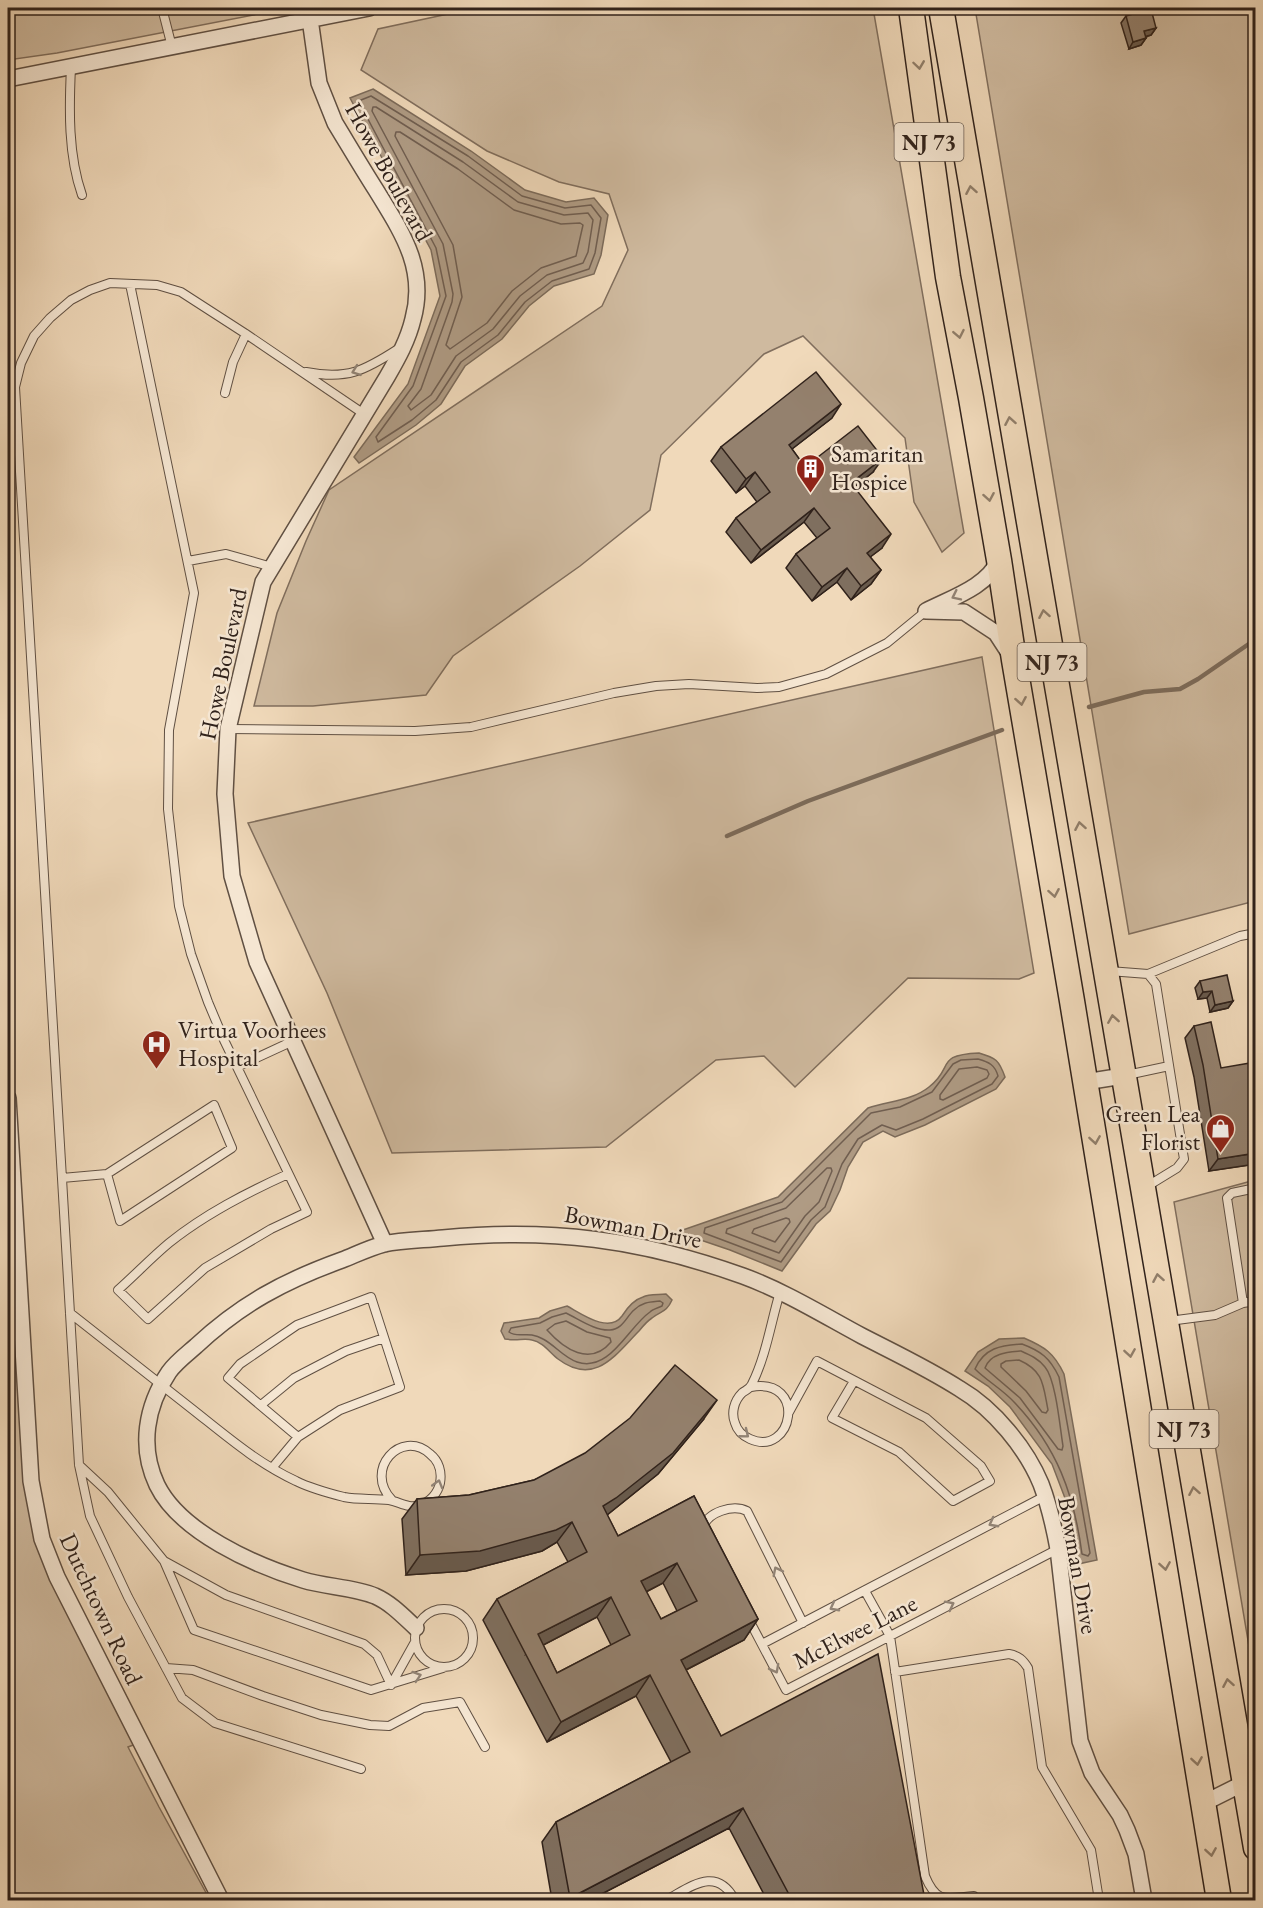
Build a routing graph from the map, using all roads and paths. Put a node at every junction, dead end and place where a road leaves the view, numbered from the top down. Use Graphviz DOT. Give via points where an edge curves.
graph roads {
  1 [pos="162,8"];
  2 [pos="369,8"];
  3 [pos="910,8"];
  4 [pos="941,8"];
  5 [pos="310,19"];
  6 [pos="171,47"];
  7 [pos="71,67"];
  8 [pos="8,80"];
  9 [pos="82,195"];
  10 [pos="130,284"];
  11 [pos="246,334"];
  12 [pos="405,345"];
  13 [pos="302,371"];
  14 [pos="225,393"];
  15 [pos="364,414"];
  16 [pos="999,560"];
  17 [pos="188,561"];
  18 [pos="272,567"];
  19 [pos="926,611"];
  20 [pos="1014,660"];
  21 [pos="228,729"];
  22 [pos="1256,933"];
  23 [pos="1105,971"];
  24 [pos="1148,974"];
  25 [pos="293,1041"];
  26 [pos="1169,1066"];
  27 [pos="237,1067"];
  28 [pos="1123,1076"];
  29 [pos="1085,1082"];
  30 [pos="8,1098"];
  31 [pos="107,1174"];
  32 [pos="288,1174"];
  33 [pos="62,1178"];
  34 [pos="1256,1188"];
  35 [pos="1142,1189"];
  36 [pos="385,1244"];
  37 [pos="780,1292"];
  38 [pos="1256,1300"];
  39 [pos="1243,1303"];
  40 [pos="70,1313"];
  41 [pos="1165,1321"];
  42 [pos="384,1338"];
  43 [pos="854,1381"];
  44 [pos="162,1385"];
  45 [pos="751,1388"];
  46 [pos="261,1405"];
  47 [pos="789,1412"];
  48 [pos="298,1437"];
  49 [pos="79,1465"];
  50 [pos="272,1468"];
  51 [pos="1045,1496"];
  52 [pos="392,1500"];
  53 [pos="704,1537"];
  54 [pos="1058,1549"];
  55 [pos="164,1561"];
  56 [pos="865,1591"];
  57 [pos="741,1606"];
  58 [pos="803,1623"];
  59 [pos="416,1635"];
  60 [pos="890,1636"];
  61 [pos="762,1644"];
  62 [pos="166,1668"];
  63 [pos="443,1668"];
  64 [pos="895,1672"];
  65 [pos="391,1685"];
  66 [pos="1232,1710"];
  67 [pos="1256,1739"];
  68 [pos="485,1747"];
  69 [pos="361,1769"];
  70 [pos="1251,1790"];
  71 [pos="1203,1803"];
  72 [pos="1256,1848"];
  73 [pos="221,1900"];
  74 [pos="666,1900"];
  75 [pos="735,1900"];
  76 [pos="977,1900"];
  77 [pos="1099,1900"];
  78 [pos="1144,1900"];
  79 [pos="1219,1900"];
  1 -- 6 [label="lane"];
  2 -- 5 [label="street"];
  3 -- 16 [label="highway, NJ 73, one-way" via="948,277"];
  23 -- 4 [label="highway, NJ 73, one-way"];
  5 -- 6 [label="street"];
  5 -- 12 [label="street, Howe Boulevard" via="326,104 409,247 416,271 414,317"];
  6 -- 7 [label="street"];
  7 -- 8 [label="street"];
  7 -- 9 [label="lane" via="74,167"];
  10 -- 11 [label="lane" via="157,285 182,292"];
  10 -- 17 [label="lane"];
  10 -- 33 [label="lane" via="90,290 50,318 34,336 15,387"];
  11 -- 13 [label="lane"];
  11 -- 14 [label="lane"];
  12 -- 13 [label="lane, one-way" via="356,372 332,375"];
  12 -- 15 [label="street, Howe Boulevard"];
  13 -- 15 [label="lane"];
  15 -- 18 [label="street, Howe Boulevard"];
  16 -- 19 [label="street, one-way" via="994,571 970,589"];
  16 -- 20 [label="highway, NJ 73"];
  17 -- 18 [label="lane" via="226,554"];
  17 -- 27 [label="lane" via="194,593 169,730 168,809 179,906 191,954"];
  18 -- 21 [label="street, Howe Boulevard" via="263,582"];
  19 -- 20 [label="street" via="963,612 996,633"];
  19 -- 21 [label="lane" via="886,643 826,674 779,687 656,686 471,726 416,731"];
  20 -- 29 [label="highway, NJ 73, one-way"];
  21 -- 25 [label="street, Howe Boulevard" via="225,794 232,876 257,962"];
  22 -- 24 [label="lane"];
  23 -- 24 [label="lane"];
  28 -- 23 [label="highway, NJ 73, one-way"];
  24 -- 26 [label="lane" via="1156,984"];
  25 -- 27 [label="lane"];
  25 -- 36 [label="street, Howe Boulevard"];
  26 -- 28 [label="lane"];
  26 -- 35 [label="lane" via="1184,1159 1177,1168"];
  27 -- 32 [label="lane"];
  28 -- 29 [label="street"];
  28 -- 35 [label="highway, NJ 73"];
  29 -- 71 [label="highway, NJ 73, one-way"];
  30 -- 73 [label="street, Dutchtown Road" via="31,1481 42,1539 57,1577"];
  31 -- 31 [label="lane" via="214,1105 232,1148 120,1221"];
  31 -- 33 [label="lane"];
  32 -- 32 [label="lane" via="202,1220 169,1243 118,1290 148,1319 205,1268 307,1212"];
  33 -- 40 [label="lane"];
  34 -- 39 [label="lane" via="1232,1193 1227,1198"];
  41 -- 35 [label="highway, NJ 73, one-way"];
  36 -- 37 [label="street, Bowman Drive" via="492,1233 584,1237 690,1259"];
  36 -- 44 [label="street, Bowman Drive" via="312,1271 262,1295 218,1326 170,1369"];
  37 -- 45 [label="lane"];
  37 -- 51 [label="street, Bowman Drive" via="963,1390 996,1418 1021,1448"];
  38 -- 39 [label="lane"];
  39 -- 41 [label="lane" via="1215,1315"];
  40 -- 44 [label="lane"];
  40 -- 49 [label="lane"];
  66 -- 41 [label="highway, NJ 73, one-way"];
  42 -- 46 [label="lane" via="346,1351 294,1378"];
  42 -- 46 [label="lane" via="371,1297 297,1325 240,1364 228,1378"];
  42 -- 48 [label="lane" via="400,1387 340,1410"];
  43 -- 43 [label="lane" via="926,1418 981,1466 990,1481 953,1501 899,1452 832,1418"];
  43 -- 47 [label="lane" via="817,1361"];
  44 -- 50 [label="lane" via="259,1462"];
  44 -- 59 [label="street, Bowman Drive" via="146,1427 147,1456 157,1485 193,1528 238,1554 303,1580 373,1595 387,1602"];
  45 -- 47 [label="lane" via="771,1387 786,1401"];
  45 -- 47 [label="lane, one-way" via="737,1399 733,1415 746,1437 763,1442 772,1440 785,1428"];
  46 -- 48 [label="lane"];
  48 -- 50 [label="lane"];
  49 -- 55 [label="lane" via="108,1492"];
  49 -- 62 [label="lane" via="90,1516"];
  50 -- 52 [label="lane" via="298,1482 345,1497"];
  51 -- 54 [label="street, Bowman Drive"];
  51 -- 56 [label="lane, McElwee Lane, one-way"];
  52 -- 52 [label="lane, one-way" via="414,1506 434,1496 441,1474 431,1454 409,1447 388,1457 381,1476 384,1490"];
  58 -- 53 [label="lane, McElwee Lane, one-way" via="747,1511 735,1507 709,1518 702,1530"];
  60 -- 54 [label="lane, McElwee Lane, one-way"];
  54 -- 78 [label="street, Bowman Drive" via="1080,1741 1092,1773 1127,1830 1136,1854"];
  55 -- 65 [label="lane" via="226,1595 364,1644 377,1655"];
  55 -- 65 [label="lane" via="194,1630 371,1690"];
  56 -- 58 [label="lane, McElwee Lane, one-way"];
  56 -- 60 [label="lane"];
  57 -- 61 [label="lane, McElwee Lane"];
  58 -- 61 [label="lane"];
  59 -- 63 [label="lane" via="419,1655"];
  59 -- 63 [label="lane" via="424,1616 437,1610 458,1612 468,1622 473,1635 471,1649 463,1660"];
  59 -- 65 [label="lane"];
  61 -- 60 [label="lane, McElwee Lane, one-way" via="786,1690"];
  60 -- 64 [label="lane"];
  62 -- 68 [label="lane" via="193,1670 321,1715 370,1725 388,1726 423,1708 460,1702"];
  62 -- 69 [label="lane" via="182,1698 215,1723"];
  65 -- 63 [label="lane, one-way"];
  64 -- 76 [label="lane" via="925,1876 931,1892 945,1899 974,1896"];
  64 -- 77 [label="lane" via="1009,1654 1021,1658 1028,1668 1042,1767 1091,1850"];
  66 -- 67 [label="highway"];
  66 -- 70 [label="highway, NJ 73"];
  70 -- 71 [label="street"];
  70 -- 72 [label="highway, NJ 73"];
  71 -- 79 [label="highway, NJ 73, one-way"];
  74 -- 75 [label="lane" via="703,1881 720,1884"];
}
